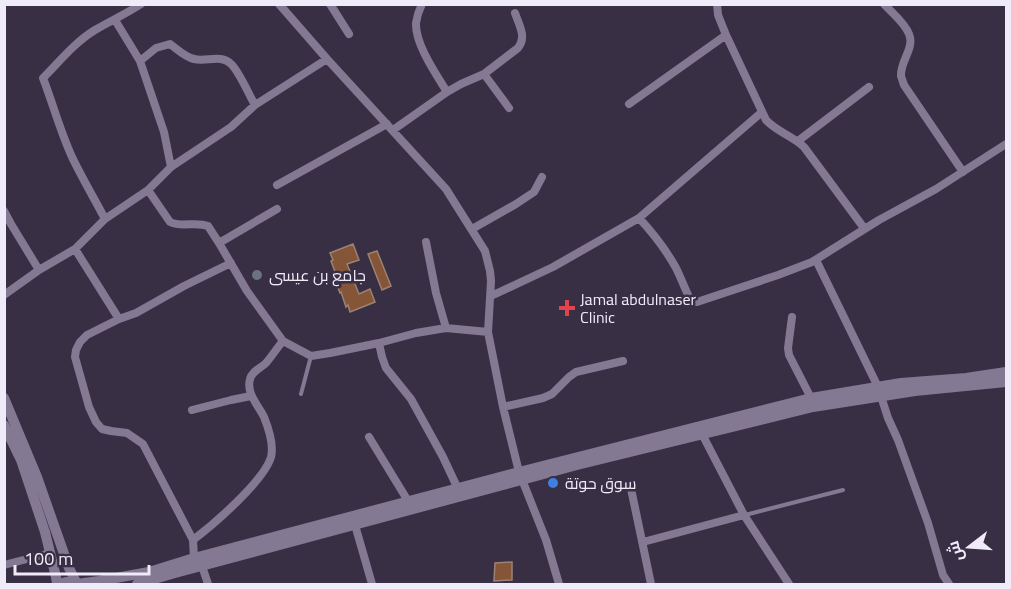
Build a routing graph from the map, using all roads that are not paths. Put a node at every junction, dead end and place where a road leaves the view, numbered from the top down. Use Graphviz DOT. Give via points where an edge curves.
graph roads {
  1 [pos="279,4"];
  2 [pos="330,4"];
  3 [pos="422,4"];
  4 [pos="717,4"];
  5 [pos="884,4"];
  6 [pos="140,5"];
  7 [pos="515,13"];
  8 [pos="115,20"];
  9 [pos="349,34"];
  10 [pos="726,35"];
  11 [pos="327,59"];
  12 [pos="140,61"];
  13 [pos="484,74"];
  14 [pos="869,87"];
  15 [pos="447,92"];
  16 [pos="629,104"];
  17 [pos="255,105"];
  18 [pos="508,108"];
  19 [pos="762,112"];
  20 [pos="390,127"];
  21 [pos="798,141"];
  22 [pos="1006,144"];
  23 [pos="171,167"];
  24 [pos="963,172"];
  25 [pos="542,177"];
  26 [pos="277,185"];
  27 [pos="148,190"];
  28 [pos="277,209"];
  29 [pos="4,211"];
  30 [pos="639,218"];
  31 [pos="105,219"];
  32 [pos="864,228"];
  33 [pos="472,229"];
  34 [pos="426,242"];
  35 [pos="219,243"];
  36 [pos="75,249"];
  37 [pos="816,260"];
  38 [pos="231,263"];
  39 [pos="39,270"];
  40 [pos="4,294"];
  41 [pos="491,296"];
  42 [pos="792,317"];
  43 [pos="119,319"];
  44 [pos="446,328"];
  45 [pos="488,332"];
  46 [pos="283,341"];
  47 [pos="380,343"];
  48 [pos="311,356"];
  49 [pos="622,361"];
  50 [pos="1006,372"];
  51 [pos="1006,381"];
  52 [pos="879,391"];
  53 [pos="301,394"];
  54 [pos="251,396"];
  55 [pos="4,398"];
  56 [pos="811,398"];
  57 [pos="503,407"];
  58 [pos="192,410"];
  59 [pos="4,425"];
  60 [pos="702,435"];
  61 [pos="369,437"];
  62 [pos="520,476"];
  63 [pos="630,484"];
  64 [pos="458,489"];
  65 [pos="843,490"];
  66 [pos="408,501"];
  67 [pos="744,515"];
  68 [pos="355,525"];
  69 [pos="193,540"];
  70 [pos="643,542"];
  71 [pos="50,553"];
  72 [pos="198,562"];
  73 [pos="4,565"];
  74 [pos="77,584"];
  75 [pos="58,585"];
  76 [pos="137,585"];
  77 [pos="208,585"];
  78 [pos="372,585"];
  79 [pos="559,585"];
  80 [pos="651,585"];
  81 [pos="789,585"];
  82 [pos="949,585"];
  1 -- 11 [label="street"];
  2 -- 9 [label="street"];
  3 -- 15 [label="street" via="416,22 418,36"];
  4 -- 10 [label="street"];
  5 -- 24 [label="street" via="909,34 901,75 904,85"];
  6 -- 8 [label="street"];
  7 -- 13 [label="street" via="522,43"];
  8 -- 12 [label="street"];
  8 -- 31 [label="street" via="94,30 43,78 61,131"];
  10 -- 16 [label="street"];
  10 -- 19 [label="street"];
  11 -- 17 [label="street"];
  11 -- 20 [label="street"];
  12 -- 17 [label="street" via="156,48 170,44 195,59 224,60 232,64"];
  12 -- 23 [label="street" via="164,132"];
  13 -- 15 [label="street"];
  13 -- 18 [label="street"];
  14 -- 21 [label="street"];
  15 -- 20 [label="street"];
  17 -- 23 [label="street" via="231,127"];
  19 -- 21 [label="street" via="770,126"];
  19 -- 30 [label="street"];
  20 -- 26 [label="street"];
  20 -- 33 [label="street" via="446,189"];
  21 -- 32 [label="street"];
  22 -- 24 [label="street"];
  23 -- 27 [label="street"];
  24 -- 32 [label="street"];
  25 -- 33 [label="street" via="534,192"];
  27 -- 31 [label="street"];
  27 -- 35 [label="street" via="170,222 208,226"];
  28 -- 35 [label="street"];
  29 -- 39 [label="street"];
  30 -- 37 [label="street" via="665,250 693,302"];
  30 -- 41 [label="street" via="553,267"];
  31 -- 36 [label="street"];
  32 -- 37 [label="street"];
  33 -- 41 [label="street" via="488,261"];
  34 -- 44 [label="street"];
  35 -- 38 [label="street"];
  36 -- 39 [label="street"];
  36 -- 43 [label="street"];
  37 -- 52 [label="street"];
  38 -- 43 [label="street"];
  38 -- 46 [label="street"];
  39 -- 40 [label="street"];
  41 -- 45 [label="street"];
  42 -- 56 [label="street" via="789,355"];
  43 -- 69 [label="street" via="87,335 76,350 76,366 89,407 102,429 127,433 143,444"];
  44 -- 45 [label="street"];
  44 -- 47 [label="street"];
  45 -- 57 [label="street"];
  46 -- 48 [label="street"];
  46 -- 54 [label="street" via="249,380"];
  47 -- 48 [label="street"];
  47 -- 64 [label="street" via="386,368 411,399"];
  48 -- 53 [label="lane"];
  49 -- 57 [label="street" via="576,372 552,394"];
  50 -- 52 [label="main road"];
  51 -- 52 [label="main road"];
  52 -- 56 [label="main road"];
  52 -- 60 [label="main road"];
  52 -- 82 [label="street"];
  54 -- 58 [label="street"];
  54 -- 69 [label="street" via="268,428 270,460 255,482"];
  55 -- 74 [label="main road"];
  56 -- 62 [label="main road"];
  57 -- 62 [label="street"];
  59 -- 71 [label="main road" via="21,460"];
  60 -- 62 [label="main road"];
  60 -- 67 [label="street"];
  61 -- 66 [label="street"];
  62 -- 64 [label="main road"];
  62 -- 68 [label="main road"];
  62 -- 79 [label="street"];
  63 -- 70 [label="street"];
  64 -- 66 [label="main road"];
  65 -- 67 [label="lane"];
  66 -- 72 [label="main road"];
  67 -- 70 [label="street"];
  67 -- 81 [label="street"];
  68 -- 72 [label="main road"];
  68 -- 78 [label="street"];
  69 -- 72 [label="street"];
  70 -- 80 [label="street"];
  71 -- 73 [label="street"];
  71 -- 75 [label="main road"];
  72 -- 74 [label="main road"];
  72 -- 76 [label="main road"];
  72 -- 77 [label="street"];
  74 -- 75 [label="main road"];
}
